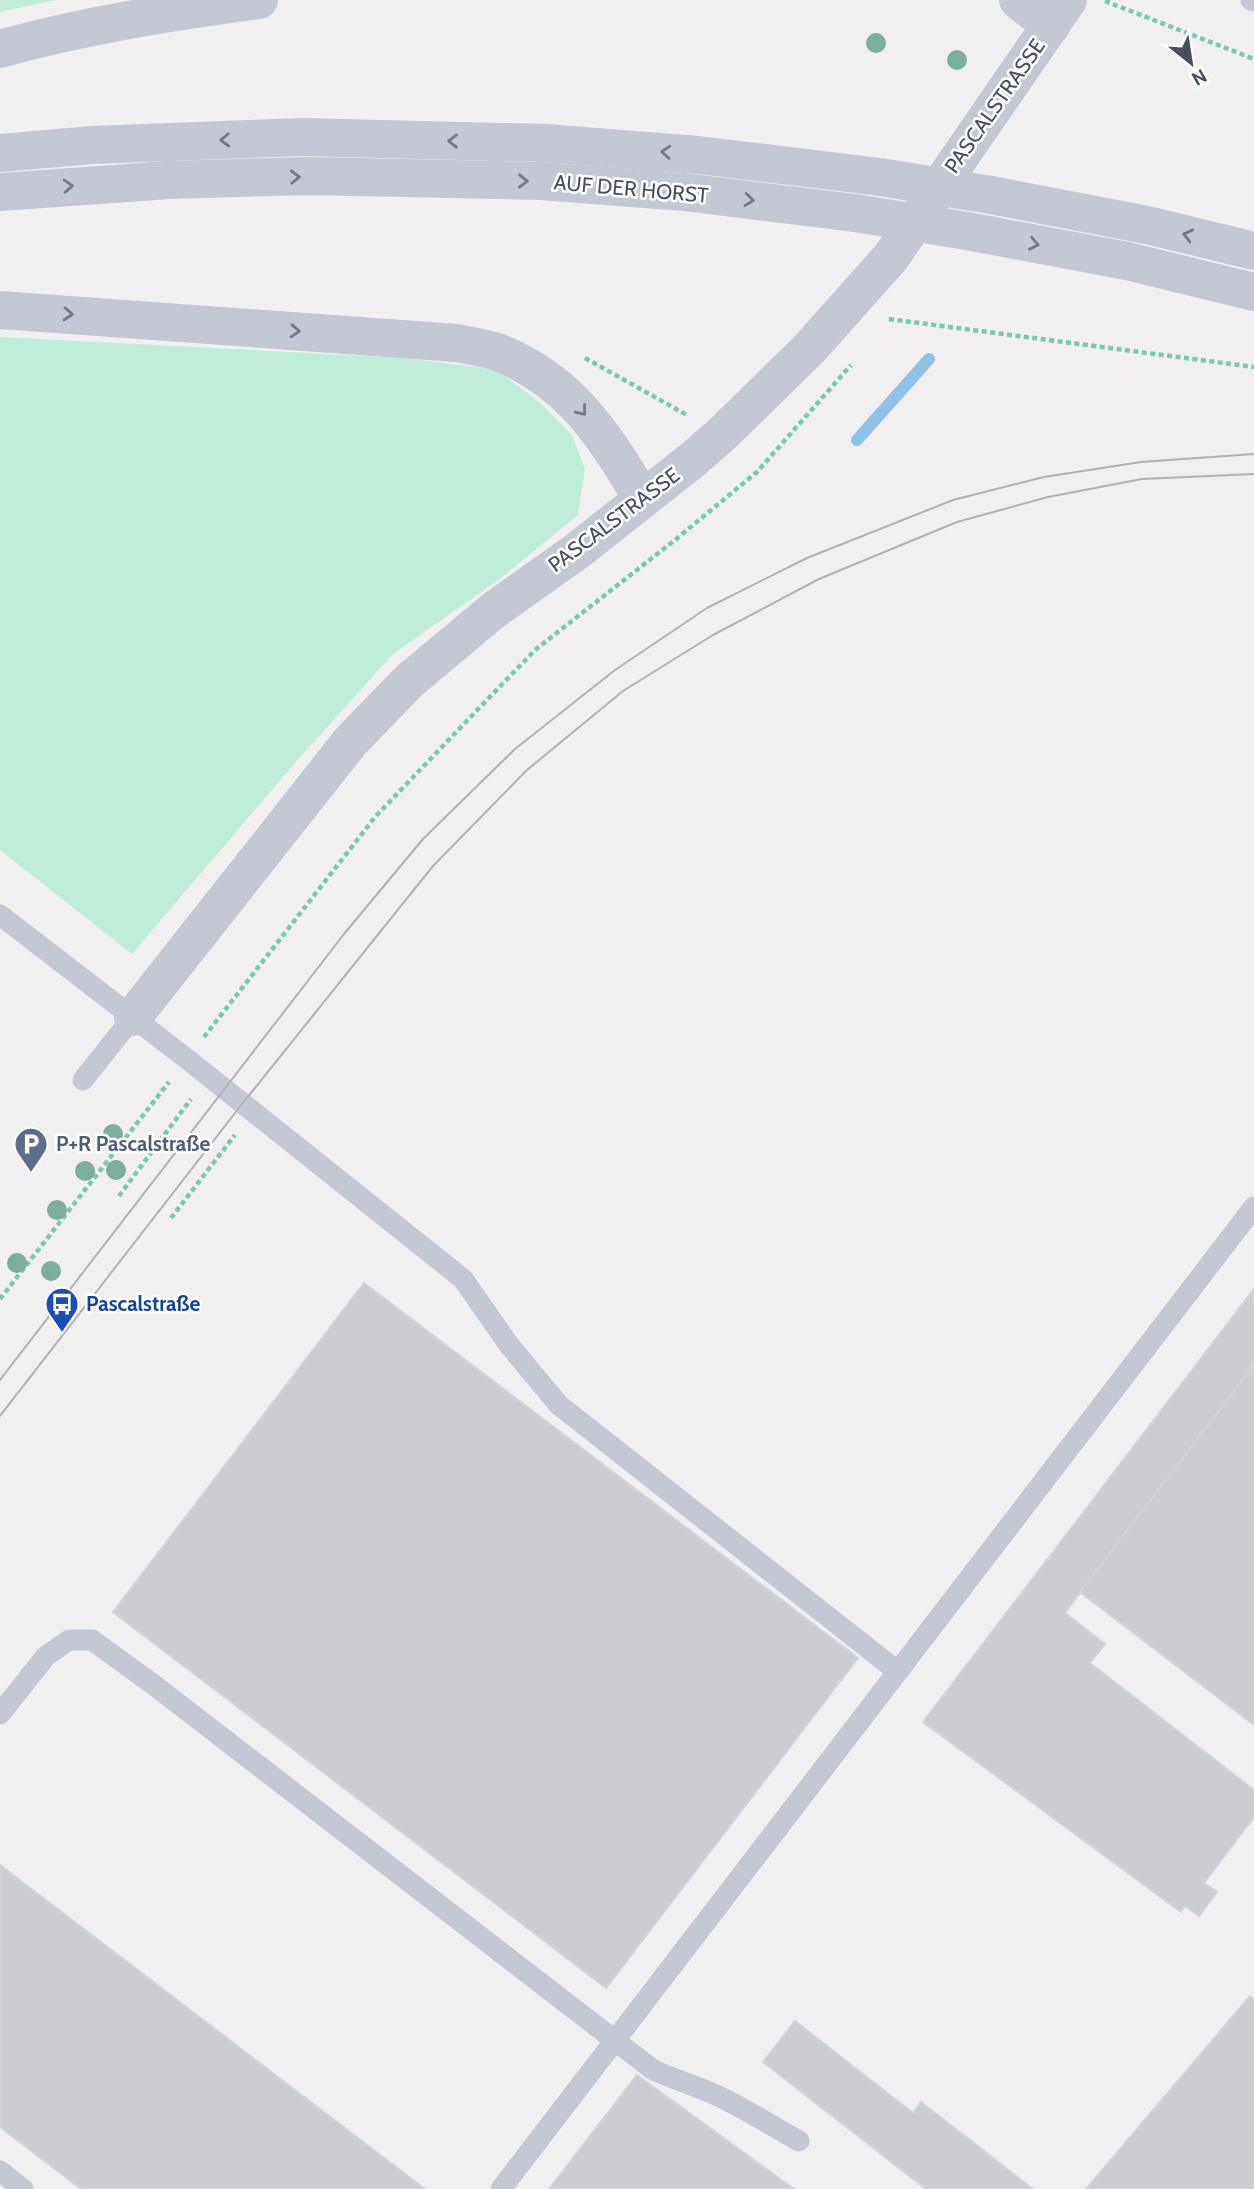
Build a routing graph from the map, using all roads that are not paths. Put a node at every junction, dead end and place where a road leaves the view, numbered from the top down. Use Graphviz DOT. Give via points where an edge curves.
graph roads {
  1 [pos="260,0"];
  2 [pos="1018,0"];
  3 [pos="1060,13"];
  4 [pos="0,49"];
  5 [pos="0,153"];
  6 [pos="0,192"];
  7 [pos="1254,251"];
  8 [pos="1254,292"];
  9 [pos="0,310"];
  10 [pos="642,498"];
  11 [pos="0,915"];
  12 [pos="133,1017"];
  13 [pos="83,1080"];
  14 [pos="1254,1206"];
  15 [pos="897,1671"];
  16 [pos="0,1714"];
  17 [pos="615,2041"];
  18 [pos="799,2141"];
  19 [pos="0,2171"];
  20 [pos="23,2189"];
  21 [pos="501,2189"];
  1 -- 4 [label="street" via="98,26"];
  2 -- 3 [label="street"];
  3 -- 10 [label="street, PASCALSTRASSE" via="891,257 809,349 721,435"];
  7 -- 5 [label="street, AUF DER HORST, one-way, bridge" via="991,195 698,155 545,144 303,137"];
  6 -- 8 [label="street, AUF DER HORST, one-way, bridge" via="310,176 541,181 684,192 967,231 1127,261"];
  9 -- 10 [label="street, one-way" via="457,343 497,352 530,368 572,399 609,444"];
  10 -- 12 [label="street, PASCALSTRASSE" via="408,681 350,743"];
  11 -- 12 [label="lane"];
  12 -- 13 [label="lane"];
  12 -- 15 [label="lane" via="463,1279 559,1405"];
  14 -- 15 [label="lane"];
  15 -- 17 [label="lane"];
  16 -- 17 [label="lane" via="46,1656 69,1640 92,1640"];
  17 -- 18 [label="lane" via="668,2078 720,2097"];
  17 -- 21 [label="lane"];
  19 -- 20 [label="lane"];
}
